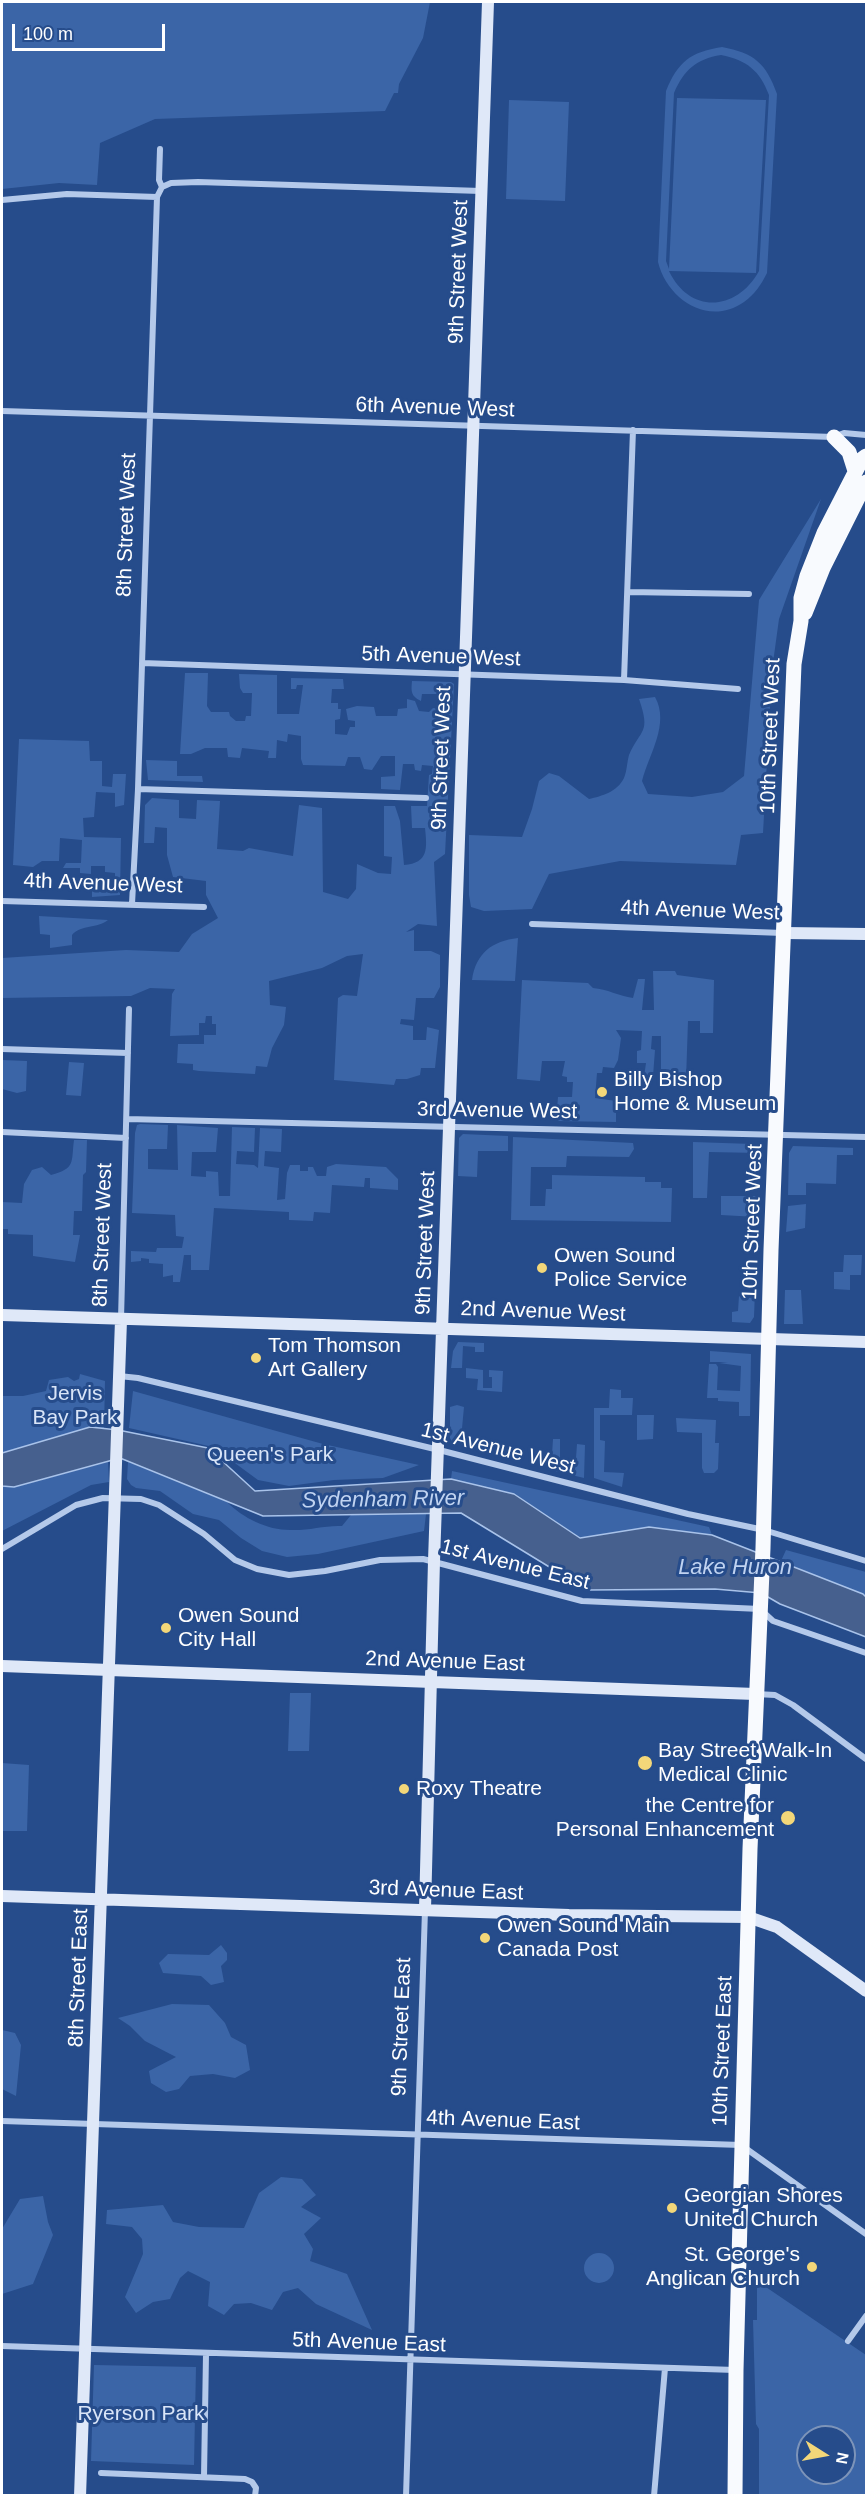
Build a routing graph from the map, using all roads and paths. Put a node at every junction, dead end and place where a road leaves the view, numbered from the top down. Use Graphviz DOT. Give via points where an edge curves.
graph roads {
  1 [pos="488,2"];
  2 [pos="160,149"];
  3 [pos="162,187"];
  4 [pos="482,191"];
  5 [pos="157,197"];
  6 [pos="2,200"];
  7 [pos="2,411"];
  8 [pos="150,415"];
  9 [pos="472,426"];
  10 [pos="633,430"];
  11 [pos="867,435"];
  12 [pos="834,437"];
  13 [pos="867,456"];
  14 [pos="855,471"];
  15 [pos="867,482"];
  16 [pos="628,592"];
  17 [pos="748,594"];
  18 [pos="801,621"];
  19 [pos="142,663"];
  20 [pos="464,674"];
  21 [pos="624,681"];
  22 [pos="738,689"];
  23 [pos="138,789"];
  24 [pos="426,798"];
  25 [pos="2,901"];
  26 [pos="132,904"];
  27 [pos="204,907"];
  28 [pos="532,924"];
  29 [pos="784,933"];
  30 [pos="867,934"];
  31 [pos="129,1009"];
  32 [pos="2,1049"];
  33 [pos="128,1053"];
  34 [pos="127,1119"];
  35 [pos="450,1126"];
  36 [pos="2,1132"];
  37 [pos="777,1135"];
  38 [pos="867,1137"];
  39 [pos="126,1138"];
  40 [pos="2,1315"];
  41 [pos="121,1320"];
  42 [pos="442,1328"];
  43 [pos="769,1339"];
  44 [pos="867,1342"];
  45 [pos="119,1376"];
  46 [pos="439,1450"];
  47 [pos="116,1462"];
  48 [pos="114,1497"];
  49 [pos="764,1530"];
  50 [pos="2,1549"];
  51 [pos="434,1561"];
  52 [pos="867,1561"];
  53 [pos="761,1601"];
  54 [pos="867,1653"];
  55 [pos="2,1666"];
  56 [pos="108,1670"];
  57 [pos="432,1680"];
  58 [pos="756,1694"];
  59 [pos="867,1759"];
  60 [pos="2,1896"];
  61 [pos="101,1900"];
  62 [pos="425,1909"];
  63 [pos="748,1917"];
  64 [pos="867,1991"];
  65 [pos="2,2121"];
  66 [pos="93,2124"];
  67 [pos="418,2134"];
  68 [pos="741,2145"];
  69 [pos="867,2234"];
  70 [pos="867,2316"];
  71 [pos="848,2341"];
  72 [pos="2,2346"];
  73 [pos="84,2349"];
  74 [pos="206,2354"];
  75 [pos="411,2361"];
  76 [pos="665,2368"];
  77 [pos="736,2370"];
  78 [pos="101,2473"];
  79 [pos="204,2477"];
  80 [pos="80,2496"];
  81 [pos="255,2496"];
  82 [pos="406,2496"];
  83 [pos="654,2496"];
  84 [pos="735,2496"];
  1 -- 4 [label="street, 9th Street West"];
  2 -- 3 [label="street"];
  3 -- 4 [label="street" via="198,182"];
  3 -- 5 [label="street, 8th Street West"];
  4 -- 9 [label="street, 9th Street West"];
  5 -- 6 [label="street" via="67,194"];
  5 -- 8 [label="street, 8th Street West"];
  7 -- 8 [label="street, 6th Avenue West"];
  8 -- 9 [label="street, 6th Avenue West"];
  8 -- 19 [label="street, 8th Street West"];
  9 -- 10 [label="street, 6th Avenue West"];
  9 -- 20 [label="street, 9th Street West"];
  10 -- 12 [label="street, 6th Avenue West"];
  10 -- 16 [label="street"];
  11 -- 12 [label="street, 6th Avenue West"];
  12 -- 14 [label="main road" via="849,452"];
  13 -- 14 [label="main road, 10th Street West"];
  14 -- 18 [label="main road, 10th Street West" via="815,554 801,598"];
  15 -- 18 [label="main road, 10th Street West"];
  16 -- 17 [label="street"];
  16 -- 21 [label="street"];
  18 -- 29 [label="main road, 10th Street West" via="794,664"];
  19 -- 20 [label="street, 5th Avenue West"];
  19 -- 23 [label="street, 8th Street West"];
  20 -- 21 [label="street, 5th Avenue West"];
  20 -- 35 [label="street, 9th Street West"];
  21 -- 22 [label="street, 5th Avenue West"];
  23 -- 24 [label="street"];
  23 -- 26 [label="street, 8th Street West"];
  25 -- 26 [label="street, 4th Avenue West"];
  26 -- 27 [label="street, 4th Avenue West"];
  28 -- 29 [label="street, 4th Avenue West"];
  29 -- 30 [label="street, 4th Avenue West"];
  29 -- 37 [label="main road, 10th Street West"];
  31 -- 33 [label="street, 8th Street West"];
  32 -- 33 [label="street"];
  33 -- 34 [label="street, 8th Street West"];
  34 -- 35 [label="street, 3rd Avenue West"];
  34 -- 39 [label="street, 8th Street West"];
  35 -- 37 [label="street, 3rd Avenue West"];
  35 -- 42 [label="street, 9th Street West"];
  36 -- 39 [label="street"];
  37 -- 38 [label="street, 3rd Avenue West"];
  37 -- 43 [label="main road, 10th Street West"];
  39 -- 41 [label="street, 8th Street West"];
  40 -- 41 [label="street, 2nd Avenue West"];
  41 -- 42 [label="street, 2nd Avenue West"];
  41 -- 45 [label="street, 8th Street West"];
  42 -- 43 [label="street, 2nd Avenue West"];
  42 -- 46 [label="street, 9th Street West"];
  43 -- 44 [label="street, 2nd Avenue West"];
  43 -- 49 [label="main road, 10th Street West"];
  45 -- 46 [label="street, 1st Avenue West"];
  45 -- 47 [label="street, 8th Street West"];
  46 -- 49 [label="street, 1st Avenue West"];
  46 -- 51 [label="street, 9th Street West"];
  47 -- 48 [label="street, 8th Street East"];
  48 -- 50 [label="street, 1st Avenue East" via="76,1505"];
  48 -- 51 [label="street, 1st Avenue East" via="159,1504 235,1560 257,1569 289,1575 380,1560"];
  48 -- 56 [label="street, 8th Street East"];
  49 -- 52 [label="street, 1st Avenue West"];
  49 -- 53 [label="main road, 10th Street West"];
  51 -- 53 [label="street, 1st Avenue East" via="582,1601"];
  51 -- 57 [label="street, 9th Street East"];
  53 -- 54 [label="street" via="773,1621"];
  53 -- 58 [label="main road, 10th Street East"];
  55 -- 56 [label="street, 2nd Avenue East"];
  56 -- 57 [label="street, 2nd Avenue East"];
  56 -- 61 [label="street, 8th Street East"];
  57 -- 58 [label="street, 2nd Avenue East"];
  57 -- 62 [label="street, 9th Street East"];
  58 -- 59 [label="street, 2nd Avenue East" via="775,1695 793,1705"];
  58 -- 63 [label="main road, 10th Street East"];
  60 -- 61 [label="street, 3rd Avenue East"];
  61 -- 62 [label="street, 3rd Avenue East"];
  61 -- 66 [label="street, 8th Street East"];
  62 -- 63 [label="street, 3rd Avenue East"];
  62 -- 67 [label="street, 9th Street East"];
  63 -- 64 [label="street, 3rd Avenue East" via="777,1927"];
  63 -- 68 [label="main road, 10th Street East"];
  65 -- 66 [label="street, 4th Avenue East"];
  66 -- 67 [label="street, 4th Avenue East"];
  66 -- 73 [label="street, 8th Street East"];
  67 -- 68 [label="street, 4th Avenue East"];
  67 -- 75 [label="street, 9th Street East"];
  68 -- 69 [label="street"];
  68 -- 77 [label="main road, 10th Street East"];
  70 -- 71 [label="street"];
  72 -- 73 [label="street, 5th Avenue East"];
  73 -- 74 [label="street, 5th Avenue East"];
  73 -- 80 [label="street, 8th Street East"];
  74 -- 75 [label="street, 5th Avenue East"];
  74 -- 79 [label="street"];
  75 -- 76 [label="street, 5th Avenue East"];
  75 -- 82 [label="street, 9th Street East"];
  76 -- 77 [label="street, 5th Avenue East"];
  76 -- 83 [label="street"];
  77 -- 84 [label="main road, 10th Street East"];
  78 -- 79 [label="street"];
  79 -- 81 [label="street" via="245,2479 256,2488"];
}
